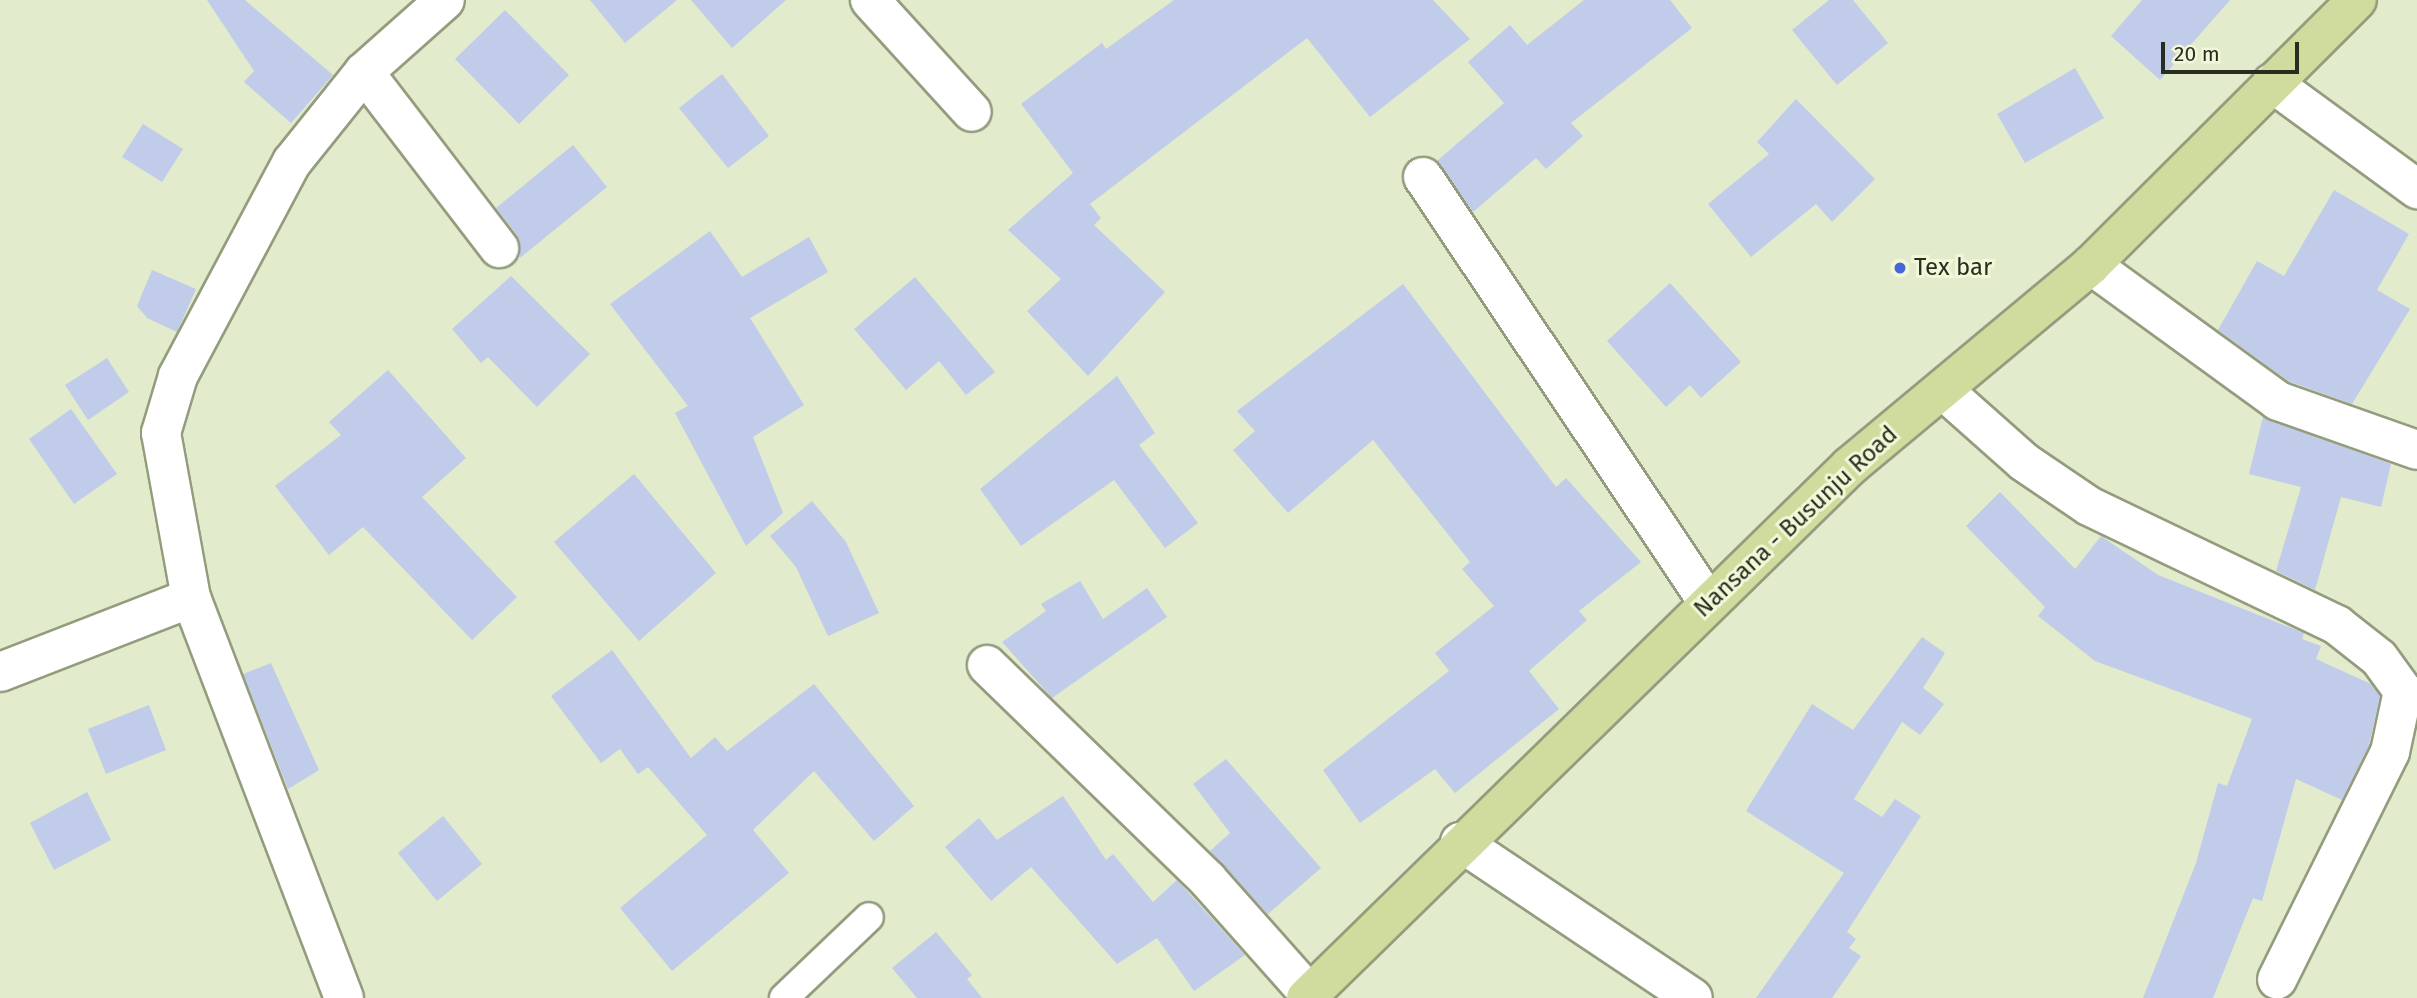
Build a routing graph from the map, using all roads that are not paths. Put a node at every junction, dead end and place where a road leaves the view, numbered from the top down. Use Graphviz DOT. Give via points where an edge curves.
graph roads {
  1 [pos="445,0"];
  2 [pos="870,0"];
  3 [pos="2357,0"];
  4 [pos="365,72"];
  5 [pos="2272,83"];
  6 [pos="972,112"];
  7 [pos="1423,177"];
  8 [pos="2417,190"];
  9 [pos="499,248"];
  10 [pos="2091,265"];
  11 [pos="1943,390"];
  12 [pos="2417,450"];
  13 [pos="191,598"];
  14 [pos="1708,602"];
  15 [pos="987,665"];
  16 [pos="0,671"];
  17 [pos="1460,842"];
  18 [pos="869,917"];
  19 [pos="2277,980"];
  20 [pos="1308,996"];
  21 [pos="344,998"];
  22 [pos="784,998"];
  23 [pos="1693,998"];
  1 -- 4 [label="street"];
  2 -- 6 [label="street"];
  3 -- 5 [label="main road, Nansana - Busunju Road"];
  4 -- 9 [label="street"];
  4 -- 13 [label="street" via="292,162 178,376 161,433"];
  5 -- 8 [label="street"];
  5 -- 10 [label="main road, Nansana - Busunju Road"];
  7 -- 14 [label="street"];
  10 -- 11 [label="main road, Nansana - Busunju Road"];
  10 -- 12 [label="street" via="2278,401"];
  11 -- 14 [label="main road, Nansana - Busunju Road" via="1850,466"];
  11 -- 19 [label="street" via="2024,463 2089,506 2337,625 2379,658 2403,691 2390,752"];
  13 -- 16 [label="street"];
  13 -- 21 [label="street"];
  14 -- 17 [label="main road, Nansana - Busunju Road"];
  15 -- 20 [label="street" via="1208,880"];
  17 -- 20 [label="main road, Nansana - Busunju Road"];
  17 -- 23 [label="street"];
  18 -- 22 [label="lane"];
}
